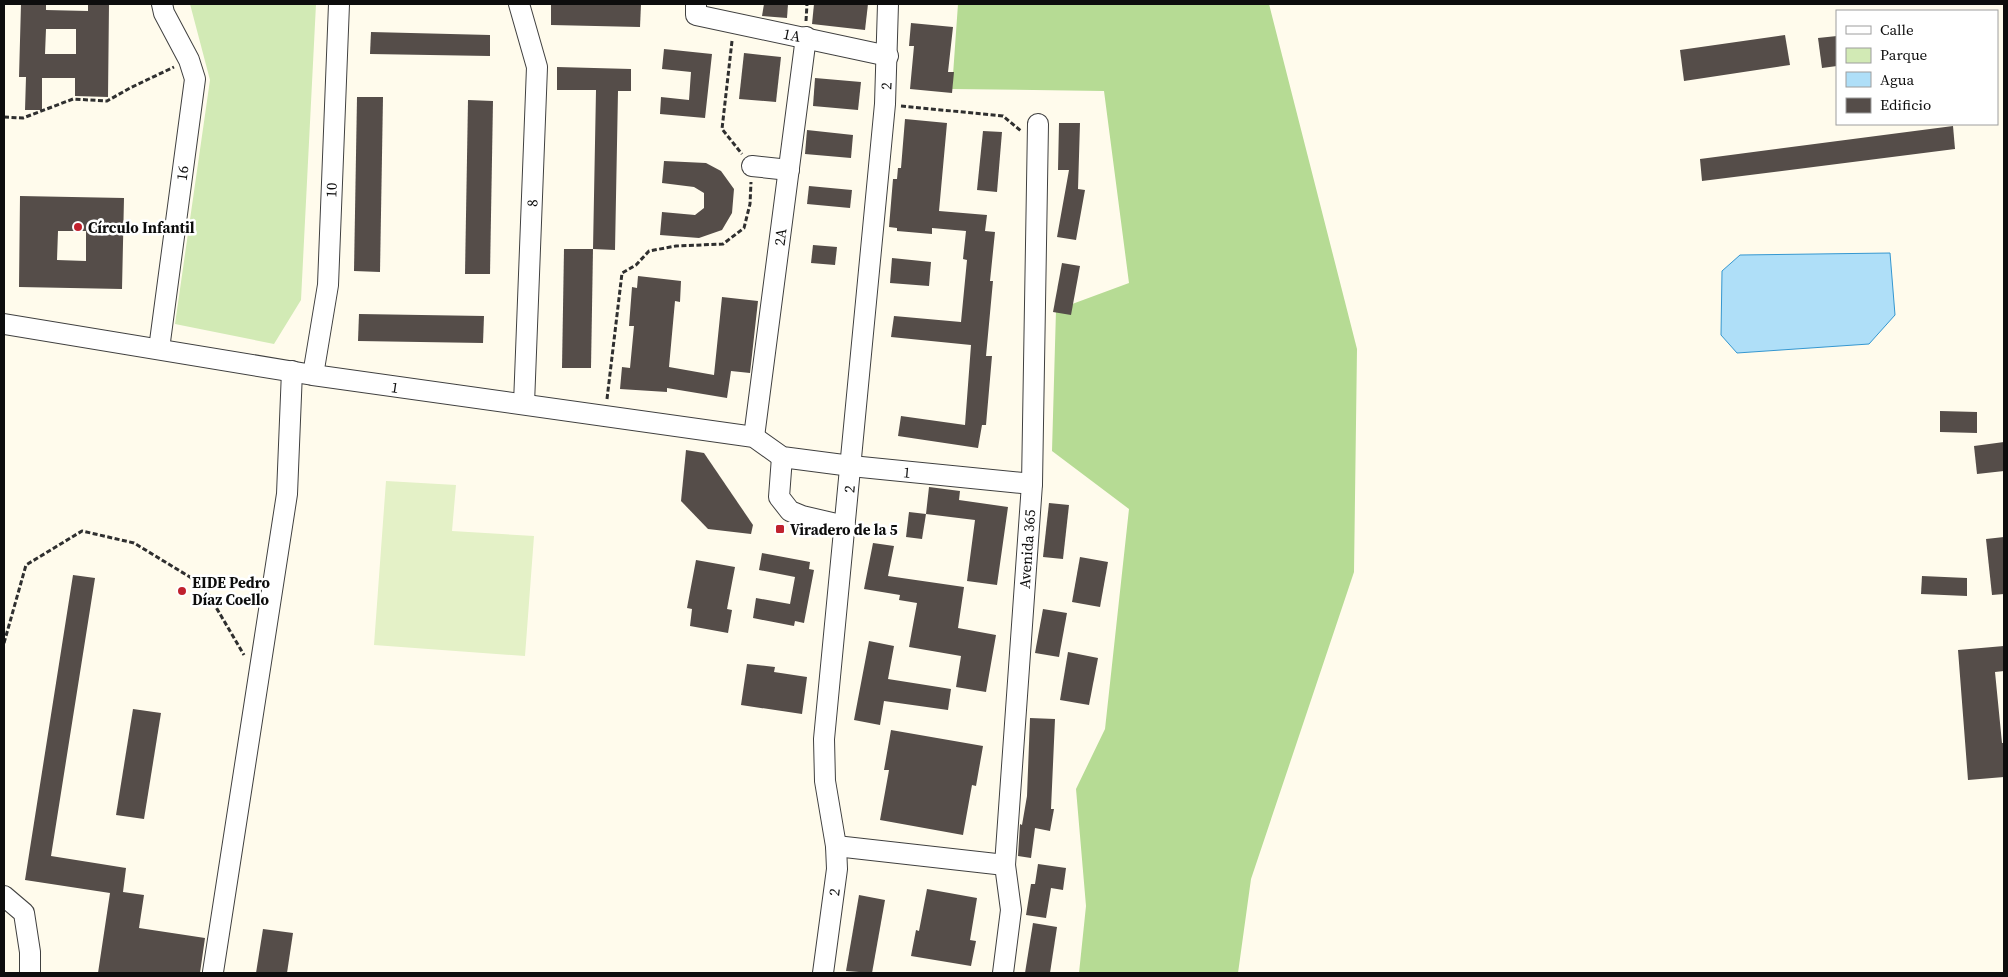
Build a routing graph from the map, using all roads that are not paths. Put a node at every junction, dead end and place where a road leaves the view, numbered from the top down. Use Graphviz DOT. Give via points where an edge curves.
graph roads {
  1 [pos="162,4"];
  2 [pos="339,4"];
  3 [pos="519,4"];
  4 [pos="888,4"];
  5 [pos="696,9"];
  6 [pos="806,37"];
  7 [pos="888,56"];
  8 [pos="1038,124"];
  9 [pos="752,166"];
  10 [pos="789,170"];
  11 [pos="4,324"];
  12 [pos="159,349"];
  13 [pos="292,371"];
  14 [pos="313,375"];
  15 [pos="524,404"];
  16 [pos="754,437"];
  17 [pos="782,457"];
  18 [pos="851,466"];
  19 [pos="1032,484"];
  20 [pos="845,526"];
  21 [pos="836,846"];
  22 [pos="1005,864"];
  23 [pos="4,896"];
  24 [pos="213,972"];
  25 [pos="30,973"];
  26 [pos="823,973"];
  27 [pos="1003,973"];
  1 -- 12 [label="street, 16" via="195,79"];
  2 -- 14 [label="street, 10" via="328,285"];
  3 -- 15 [label="street, 8" via="537,67"];
  4 -- 7 [label="street, 2"];
  5 -- 6 [label="street, 1A" via="734,23"];
  6 -- 7 [label="street, 1A"];
  6 -- 10 [label="street, 2A"];
  7 -- 18 [label="street, 2"];
  8 -- 19 [label="street, Avenida 365"];
  9 -- 10 [label="street"];
  10 -- 16 [label="street, 2A"];
  11 -- 12 [label="street, 1"];
  12 -- 13 [label="street, 1"];
  13 -- 14 [label="street, 1"];
  13 -- 24 [label="street" via="287,494"];
  14 -- 15 [label="street, 1"];
  15 -- 16 [label="street, 1"];
  16 -- 17 [label="street, 1"];
  17 -- 18 [label="street, 1"];
  17 -- 20 [label="street" via="779,497 790,511"];
  18 -- 19 [label="street, 1"];
  18 -- 20 [label="street, 2"];
  19 -- 22 [label="street, Avenida 365"];
  20 -- 21 [label="street, 2" via="824,739 825,781"];
  21 -- 22 [label="street"];
  21 -- 26 [label="street, 2" via="837,869"];
  22 -- 27 [label="street, Avenida 365" via="1011,910"];
  23 -- 25 [label="street" via="24,913"];
}
